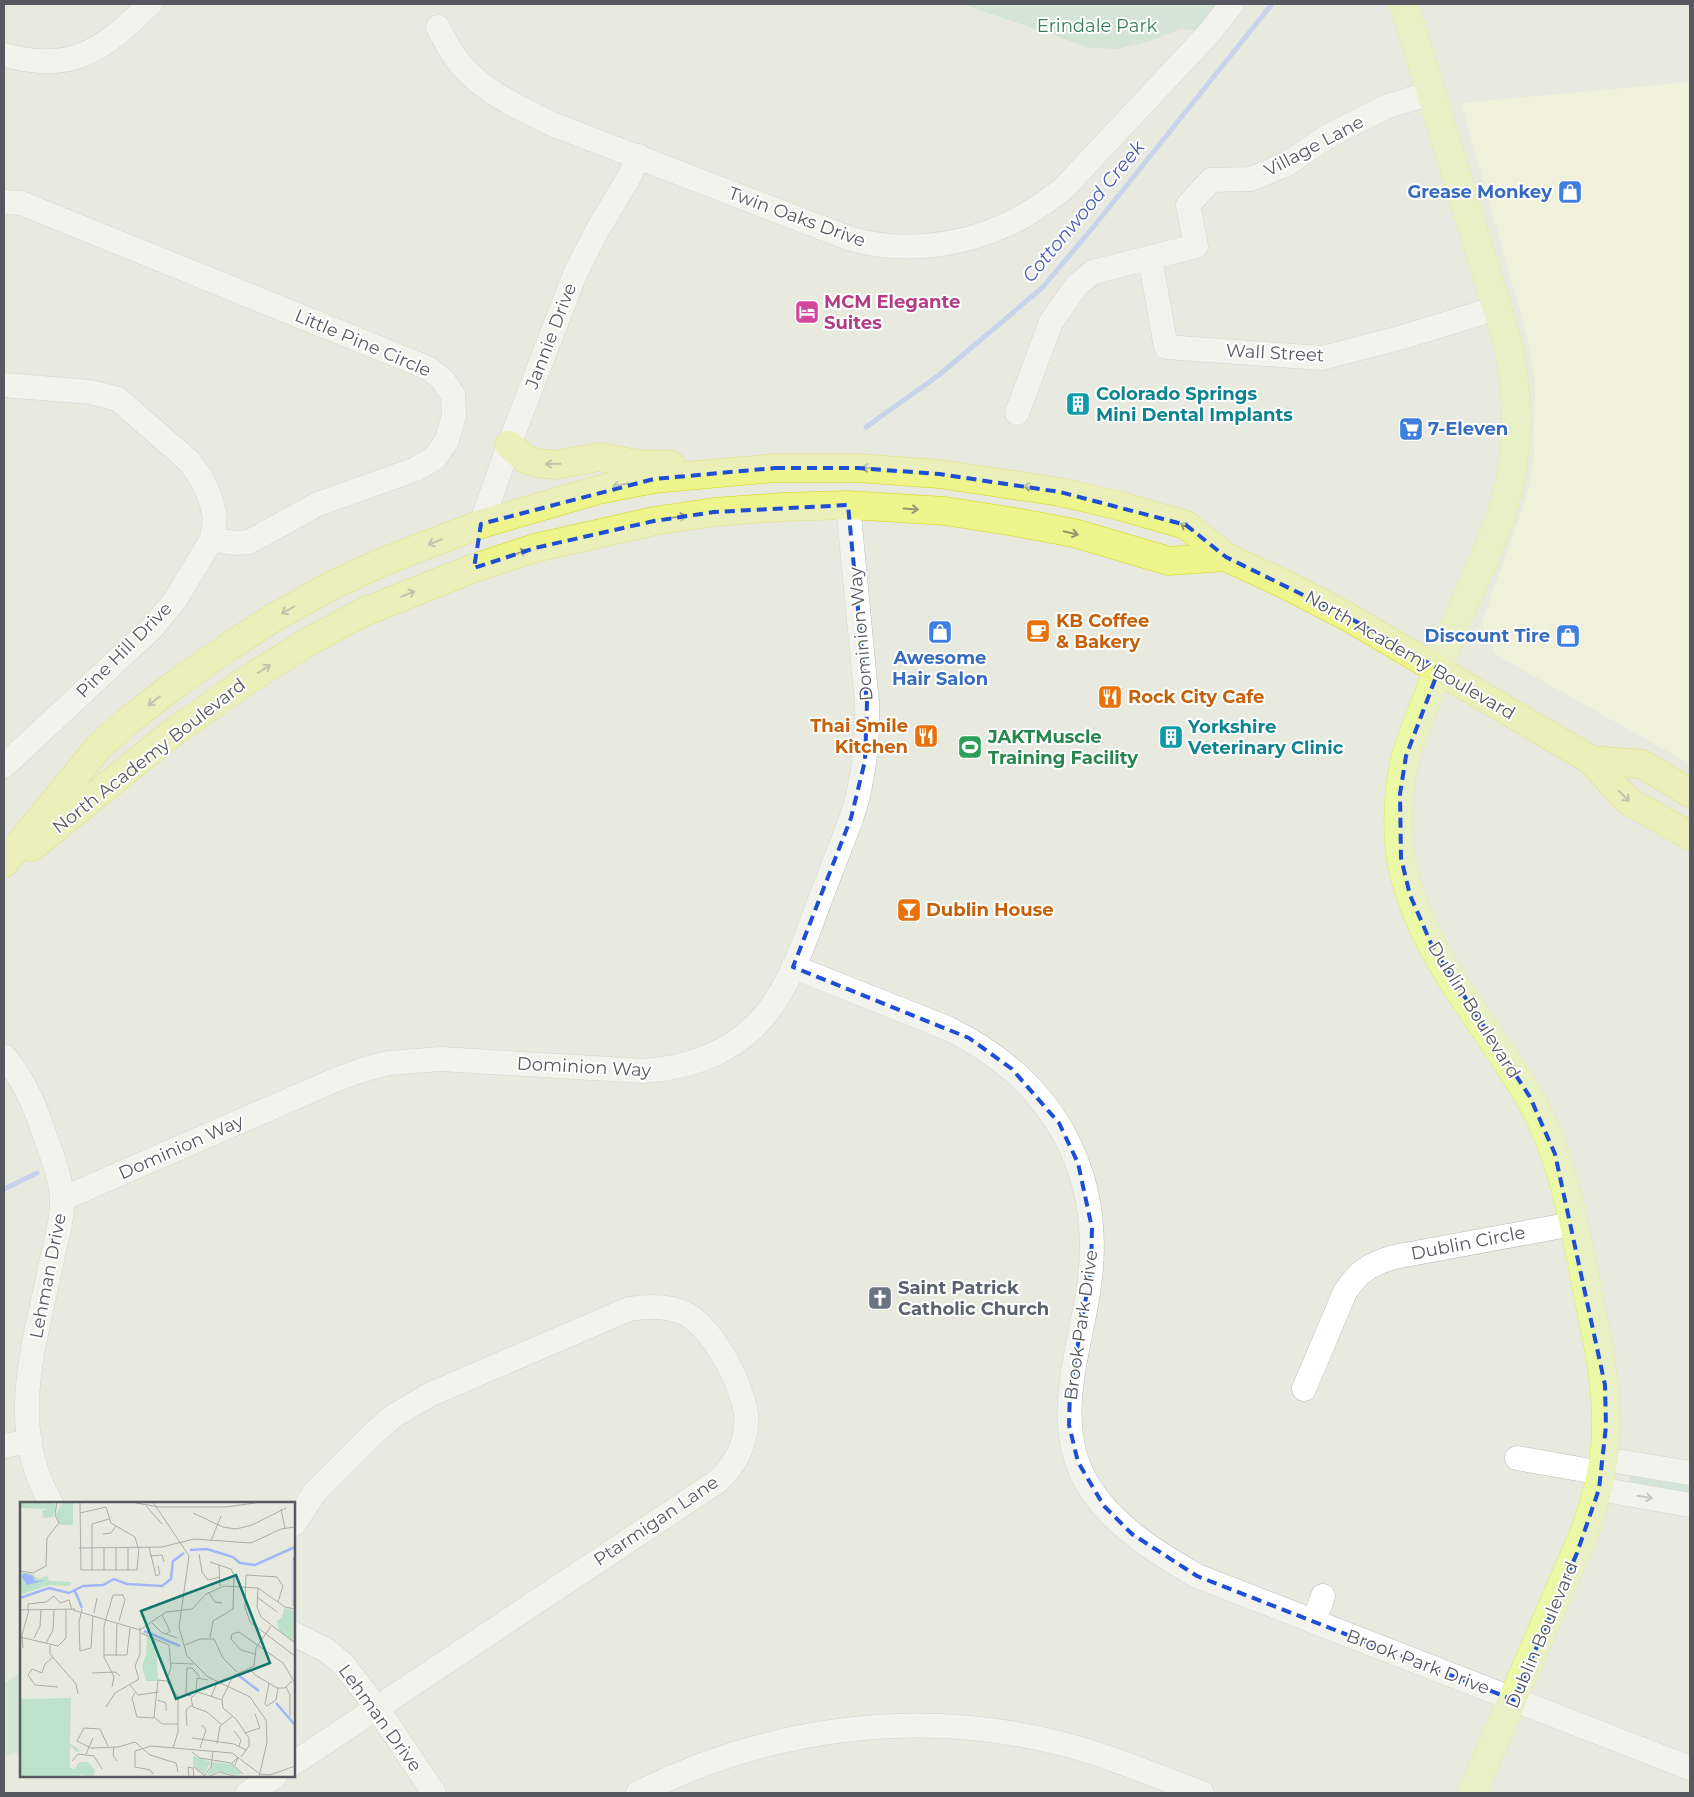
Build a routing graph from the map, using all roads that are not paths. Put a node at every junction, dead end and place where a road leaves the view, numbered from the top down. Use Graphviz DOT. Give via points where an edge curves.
graph roads {
  1 [pos="150,4"];
  2 [pos="1232,4"];
  3 [pos="1404,4"];
  4 [pos="438,26"];
  5 [pos="4,55"];
  6 [pos="1431,93"];
  7 [pos="639,156"];
  8 [pos="4,202"];
  9 [pos="1150,258"];
  10 [pos="1497,308"];
  11 [pos="4,385"];
  12 [pos="1017,413"];
  13 [pos="509,445"];
  14 [pos="775,468"];
  15 [pos="848,505"];
  16 [pos="481,524"];
  17 [pos="212,539"];
  18 [pos="1226,557"];
  19 [pos="474,568"];
  20 [pos="1439,669"];
  21 [pos="1591,760"];
  22 [pos="4,766"];
  23 [pos="1690,793"];
  24 [pos="1690,836"];
  25 [pos="4,863"];
  26 [pos="4,869"];
  27 [pos="793,967"];
  28 [pos="4,1056"];
  29 [pos="62,1199"];
  30 [pos="1573,1224"];
  31 [pos="1304,1389"];
  32 [pos="30,1441"];
  33 [pos="4,1446"];
  34 [pos="1517,1458"];
  35 [pos="1690,1473"];
  36 [pos="1602,1474"];
  37 [pos="50,1502"];
  38 [pos="1690,1505"];
  39 [pos="295,1522"];
  40 [pos="1323,1596"];
  41 [pos="1314,1622"];
  42 [pos="295,1634"];
  43 [pos="1514,1700"];
  44 [pos="376,1708"];
  45 [pos="295,1762"];
  46 [pos="1690,1768"];
  47 [pos="272,1777"];
  48 [pos="248,1793"];
  49 [pos="434,1793"];
  50 [pos="638,1793"];
  51 [pos="1202,1793"];
  52 [pos="1472,1793"];
  1 -- 5 [label="street" via="105,44 88,53 44,62"];
  2 -- 7 [label="street, Twin Oaks Drive" via="1210,32 1064,189 1009,224 951,243 924,247 872,245"];
  3 -- 6 [label="main road, Dublin Boulevard"];
  4 -- 7 [label="street, Twin Oaks Drive" via="451,52 490,91 552,124"];
  6 -- 9 [label="street, Village Lane" via="1386,108 1326,138 1287,164 1251,179 1211,180 1188,205 1196,246"];
  6 -- 10 [label="main road, Dublin Boulevard"];
  7 -- 13 [label="street, Jannie Drive" via="575,274"];
  8 -- 17 [label="street, Little Pine Circle" via="21,203 428,368 443,380 453,395 454,415 447,440 435,458 416,469 318,504 249,542"];
  9 -- 10 [label="street, Wall Street" via="1166,347 1322,358"];
  9 -- 12 [label="street, Village Lane" via="1093,272 1077,285 1051,322"];
  10 -- 20 [label="main road, Dublin Boulevard" via="1513,368 1517,407 1515,450 1504,506"];
  11 -- 17 [label="street, Pine Hill Drive" via="90,392 118,399 189,461 201,478 215,517"];
  14 -- 13 [label="highway, one-way" via="637,464 599,456 555,465 525,459"];
  13 -- 16 [label="street, Jannie Drive"];
  14 -- 16 [label="highway, North Academy Boulevard, one-way" via="654,479 598,490"];
  18 -- 14 [label="highway, North Academy Boulevard, one-way" via="1186,525 1060,492 939,474 858,468"];
  15 -- 18 [label="highway, North Academy Boulevard, one-way" via="945,511 1015,522 1074,533 1169,561"];
  19 -- 15 [label="highway, North Academy Boulevard, one-way" via="535,548 654,520 714,512"];
  15 -- 27 [label="street, Dominion Way" via="867,703 865,761 851,818"];
  16 -- 19 [label="highway"];
  16 -- 25 [label="highway, North Academy Boulevard, one-way" via="331,586 273,618 173,686 99,747"];
  17 -- 22 [label="street, Pine Hill Drive" via="175,600 153,627"];
  18 -- 20 [label="highway, North Academy Boulevard" via="1348,617"];
  26 -- 19 [label="highway, North Academy Boulevard, one-way" via="171,734 247,680 364,612"];
  20 -- 21 [label="highway, North Academy Boulevard"];
  20 -- 30 [label="main road, Dublin Boulevard" via="1406,756 1400,794 1401,858 1410,895 1433,948 1530,1097 1546,1130 1563,1179"];
  21 -- 23 [label="highway, North Academy Boulevard" via="1642,764"];
  21 -- 24 [label="highway, North Academy Boulevard, one-way" via="1627,800"];
  27 -- 29 [label="street, Dominion Way" via="780,995 752,1028 716,1054 694,1063 669,1070 644,1071 440,1059 390,1063 335,1080"];
  27 -- 41 [label="street, Brook Park Drive" via="969,1038 1012,1069 1045,1104 1059,1123 1078,1163 1092,1228 1088,1292 1068,1413 1078,1462 1088,1485 1132,1534 1165,1558 1197,1576"];
  28 -- 29 [label="street, Lehman Drive" via="32,1100 58,1174"];
  29 -- 32 [label="street, Lehman Drive" via="28,1375 26,1418"];
  30 -- 31 [label="street, Dublin Circle" via="1378,1262 1359,1261"];
  30 -- 36 [label="main road, Dublin Boulevard" via="1603,1370 1606,1426"];
  32 -- 33 [label="street"];
  32 -- 37 [label="street, Lehman Drive" via="39,1479"];
  34 -- 36 [label="street"];
  35 -- 36 [label="street"];
  36 -- 38 [label="street, one-way"];
  36 -- 43 [label="main road, Dublin Boulevard" via="1577,1553"];
  39 -- 44 [label="street, Ptarmigan Lane" via="315,1492 374,1433 408,1406 629,1309 667,1307 686,1314 703,1326 727,1360 745,1405 747,1426 733,1466 718,1481"];
  40 -- 41 [label="street"];
  41 -- 43 [label="street, Brook Park Drive"];
  42 -- 44 [label="street, Lehman Drive" via="339,1660"];
  43 -- 46 [label="street, Brook Park Drive"];
  43 -- 52 [label="main road, Dublin Boulevard"];
  44 -- 45 [label="street, Ptarmigan Lane"];
  44 -- 49 [label="street, Lehman Drive"];
  47 -- 48 [label="street"];
  50 -- 51 [label="street" via="700,1765 761,1746 847,1729 923,1726 990,1730 1062,1744 1122,1762"];
}
